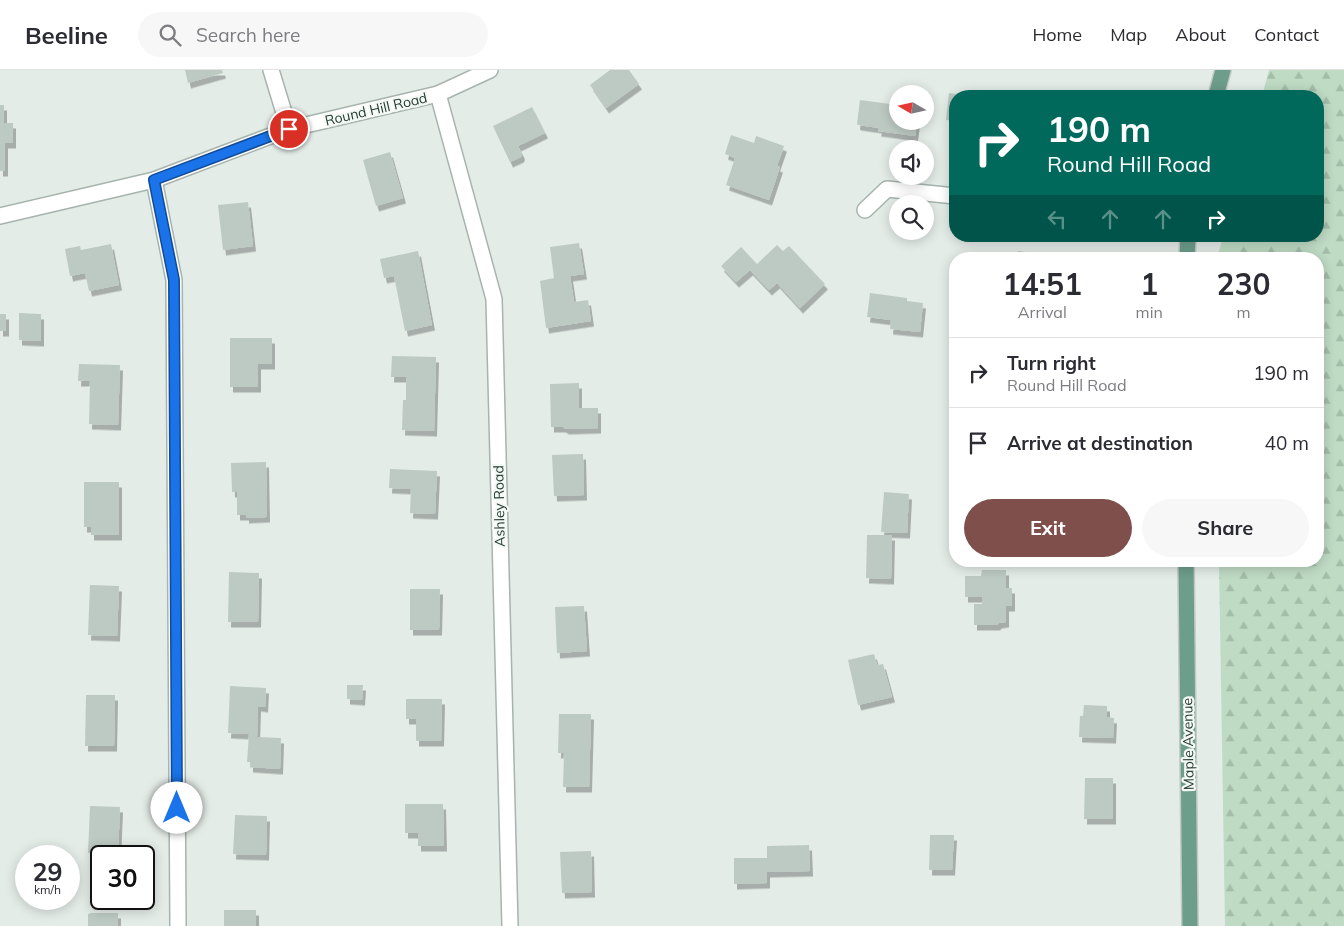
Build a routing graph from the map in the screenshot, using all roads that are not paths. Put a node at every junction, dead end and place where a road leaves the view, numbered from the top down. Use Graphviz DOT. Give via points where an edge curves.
graph roads {
  1 [pos="270,70"];
  2 [pos="490,70"];
  3 [pos="1223,70"];
  4 [pos="1218,90"];
  5 [pos="438,94"];
  6 [pos="289,129"];
  7 [pos="154,180"];
  8 [pos="949,195"];
  9 [pos="866,210"];
  10 [pos="0,216"];
  11 [pos="1186,567"];
  12 [pos="178,926"];
  13 [pos="510,926"];
  14 [pos="1190,926"];
  1 -- 6 [label="street"];
  2 -- 5 [label="street, Round Hill Road"];
  3 -- 4 [label="main road"];
  5 -- 6 [label="street, Round Hill Road"];
  5 -- 13 [label="street, Ashley Road" via="494,299"];
  6 -- 7 [label="street, Round Hill Road"];
  7 -- 10 [label="street, Round Hill Road"];
  7 -- 12 [label="street" via="174,280"];
  8 -- 9 [label="street" via="887,189"];
  11 -- 14 [label="main road, Maple Avenue"];
}
